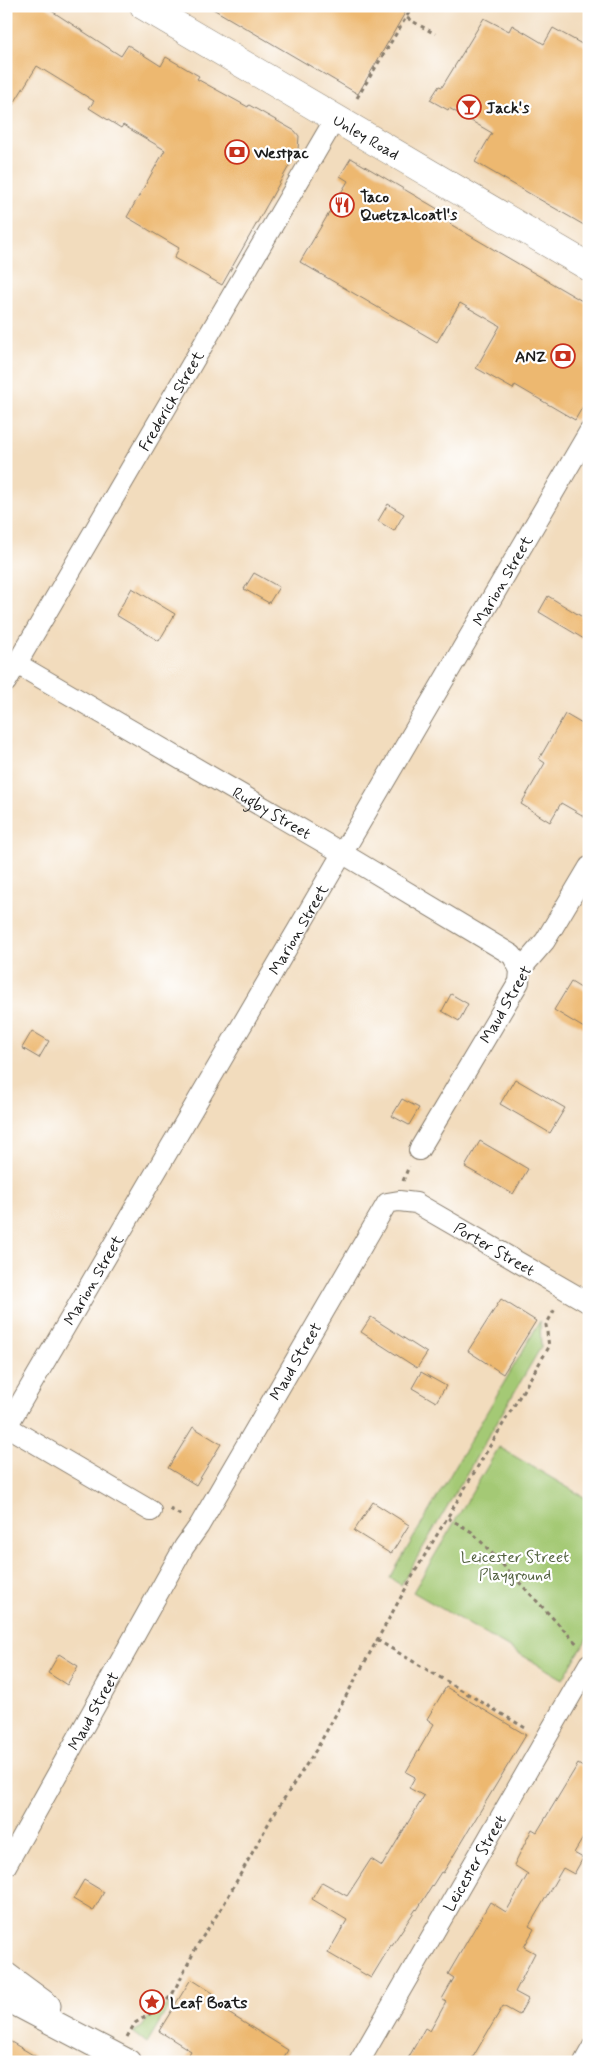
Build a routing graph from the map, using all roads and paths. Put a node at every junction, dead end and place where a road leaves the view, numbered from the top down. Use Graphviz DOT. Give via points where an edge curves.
graph roads {
  1 [pos="144,6"];
  2 [pos="414,6"];
  3 [pos="407,18"];
  4 [pos="435,34"];
  5 [pos="357,98"];
  6 [pos="335,119"];
  7 [pos="589,268"];
  8 [pos="589,432"];
  9 [pos="17,664"];
  10 [pos="6,682"];
  11 [pos="342,853"];
  12 [pos="589,867"];
  13 [pos="520,970"];
  14 [pos="419,1150"];
  15 [pos="399,1201"];
  16 [pos="589,1302"];
  17 [pos="558,1304"];
  18 [pos="6,1427"];
  19 [pos="150,1511"];
  20 [pos="448,1518"];
  21 [pos="199,1526"];
  22 [pos="377,1640"];
  23 [pos="586,1656"];
  24 [pos="545,1740"];
  25 [pos="6,1866"];
  26 [pos="6,1975"];
  27 [pos="6,1998"];
  28 [pos="130,2032"];
  29 [pos="589,2043"];
  30 [pos="122,2058"];
  31 [pos="580,2059"];
  32 [pos="359,2062"];
  1 -- 6 [label="main road, Unley Road"];
  2 -- 3 [label="path"];
  3 -- 4 [label="path"];
  3 -- 5 [label="path"];
  6 -- 7 [label="main road, Unley Road"];
  6 -- 9 [label="street, Frederick Street"];
  8 -- 11 [label="street, Marion Street"];
  9 -- 10 [label="street, Frederick Street"];
  9 -- 11 [label="street, Rugby Street"];
  11 -- 13 [label="street, Rugby Street" via="512,956"];
  11 -- 18 [label="street, Marion Street"];
  12 -- 13 [label="street, Maud Street" via="545,941"];
  13 -- 14 [label="street, Maud Street" via="520,982"];
  14 -- 15 [label="path" via="404,1176"];
  15 -- 16 [label="street, Porter Street" via="416,1203"];
  15 -- 21 [label="street, Maud Street" via="387,1203"];
  17 -- 20 [label="path" via="546,1325 549,1347"];
  18 -- 19 [label="street"];
  19 -- 21 [label="path" via="167,1508"];
  20 -- 22 [label="path"];
  20 -- 23 [label="path" via="472,1532"];
  21 -- 25 [label="street, Maud Street" via="184,1547"];
  22 -- 24 [label="path"];
  22 -- 28 [label="path" via="316,1750 272,1817 198,1944 173,1993 161,2007 136,2023"];
  23 -- 24 [label="street, Leicester Street"];
  24 -- 32 [label="street, Leicester Street"];
  26 -- 30 [label="street"];
  27 -- 30 [label="street"];
  29 -- 31 [label="lane"];
}
